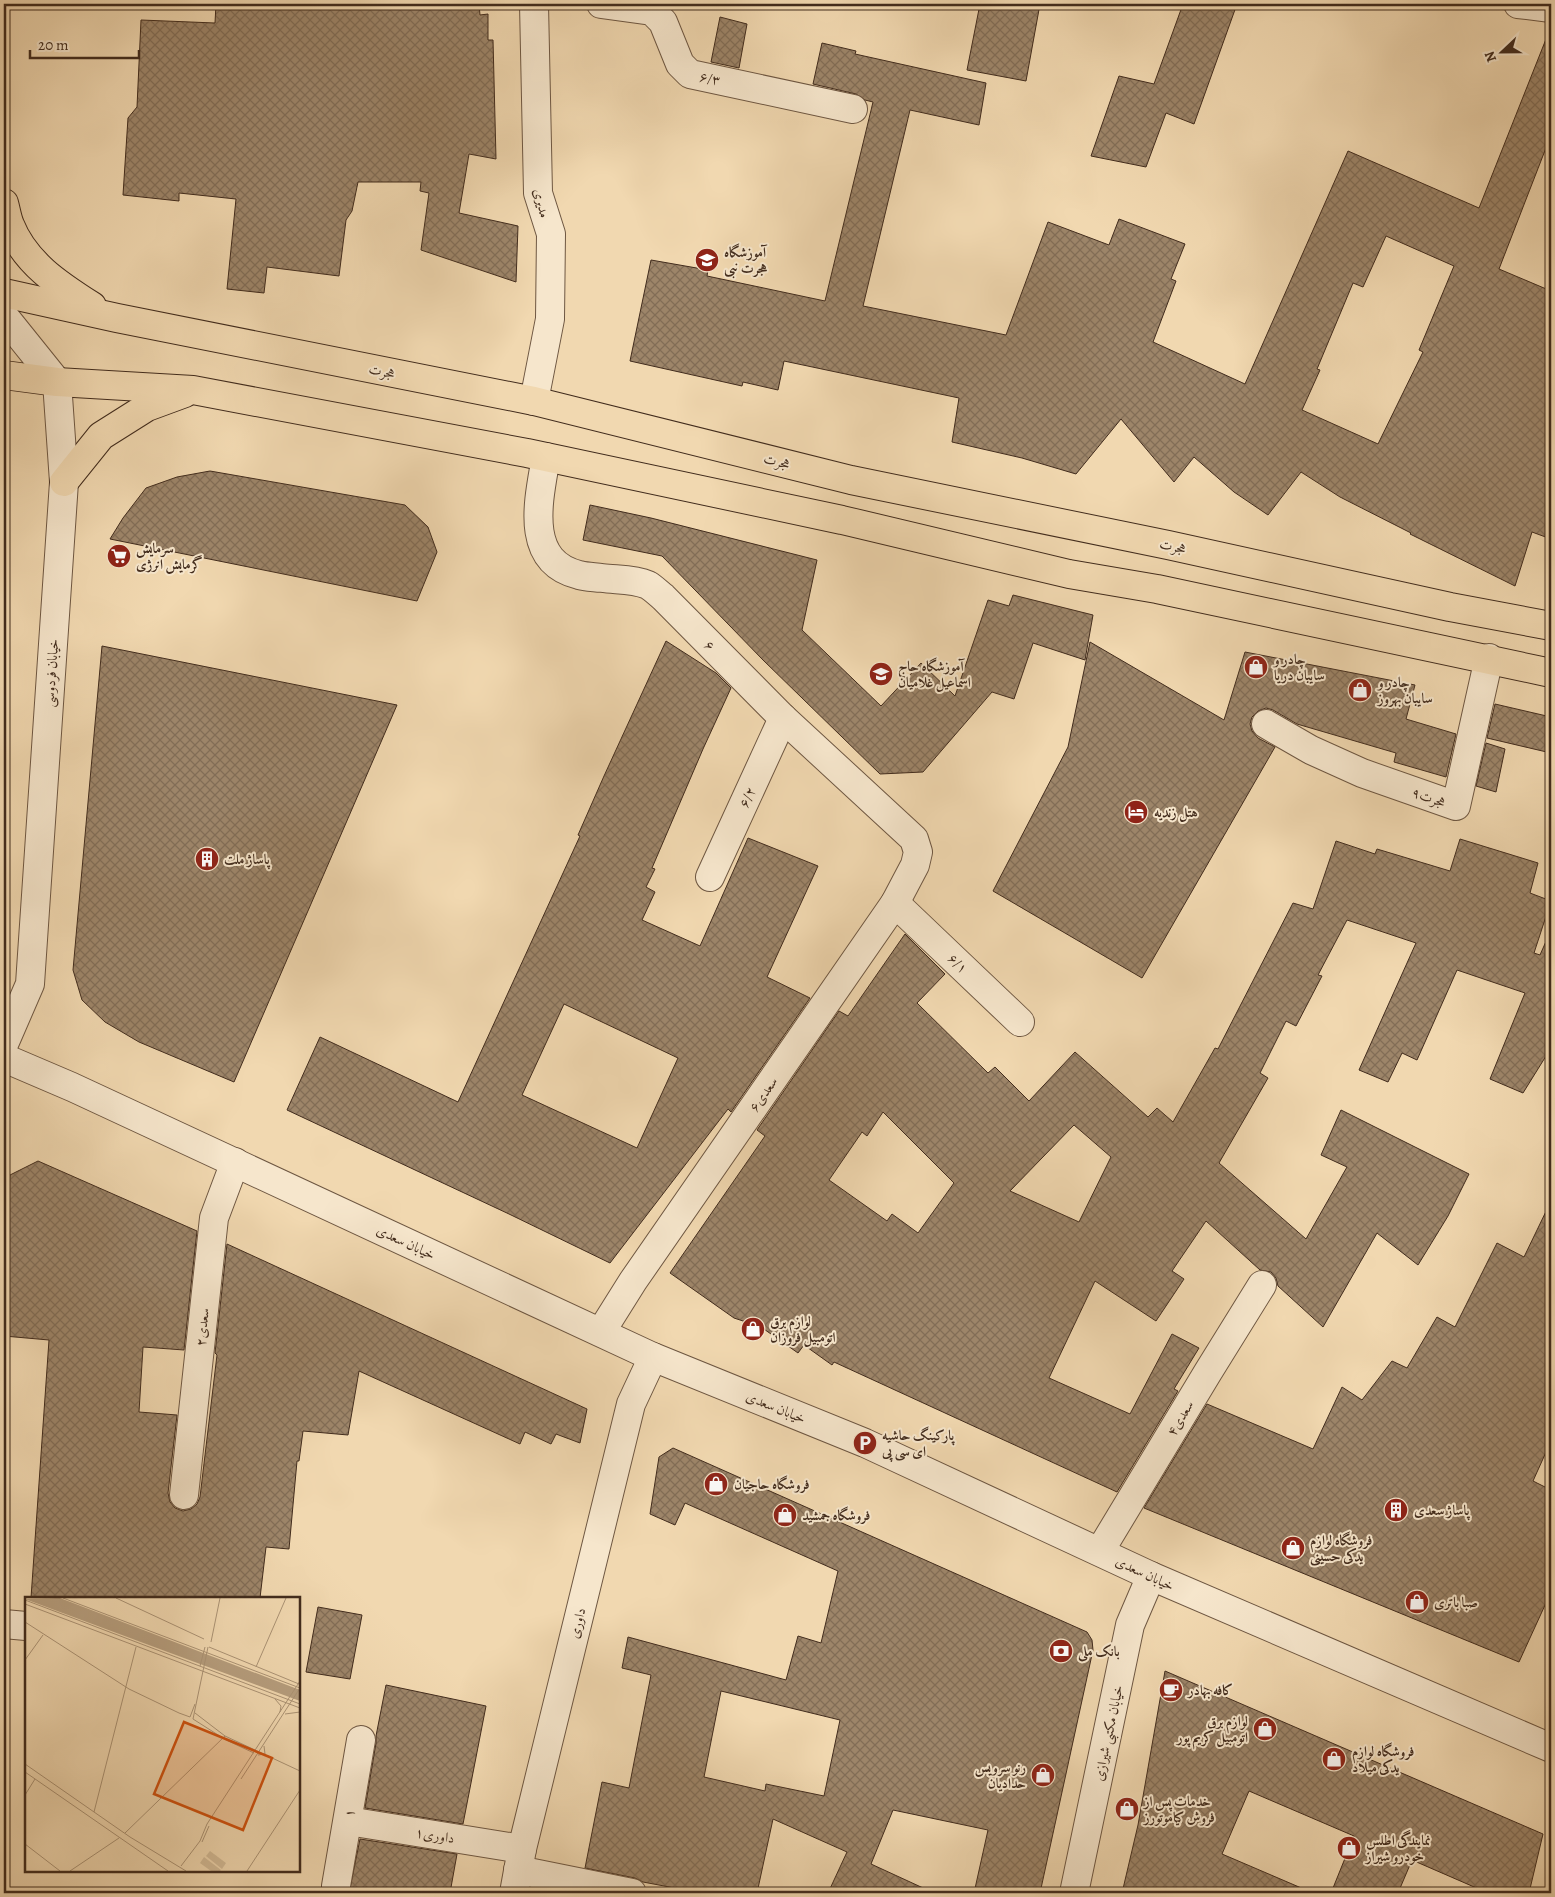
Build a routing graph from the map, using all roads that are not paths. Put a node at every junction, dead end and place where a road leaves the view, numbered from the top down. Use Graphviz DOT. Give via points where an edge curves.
graph roads {
  1 [pos="534,4"];
  2 [pos="601,4"];
  3 [pos="1518,4"];
  4 [pos="1550,8"];
  5 [pos="853,109"];
  6 [pos="4,203"];
  7 [pos="4,293"];
  8 [pos="105,315"];
  9 [pos="4,316"];
  10 [pos="4,375"];
  11 [pos="57,382"];
  12 [pos="193,390"];
  13 [pos="534,401"];
  14 [pos="546,457"];
  15 [pos="64,482"];
  16 [pos="1551,626"];
  17 [pos="1489,658"];
  18 [pos="1551,673"];
  19 [pos="783,718"];
  20 [pos="1266,724"];
  21 [pos="918,852"];
  22 [pos="710,877"];
  23 [pos="895,903"];
  24 [pos="1020,1022"];
  25 [pos="4,1044"];
  26 [pos="4,1058"];
  27 [pos="235,1162"];
  28 [pos="1262,1285"];
  29 [pos="601,1332"];
  30 [pos="653,1357"];
  31 [pos="184,1495"];
  32 [pos="1100,1552"];
  33 [pos="1151,1576"];
  34 [pos="4,1624"];
  35 [pos="25,1626"];
  36 [pos="361,1740"];
  37 [pos="1551,1748"];
  38 [pos="348,1821"];
  39 [pos="518,1871"];
  40 [pos="336,1886"];
  41 [pos="632,1893"];
  42 [pos="1074,1893"];
  1 -- 13 [label="street, مدیری" via="538,193 551,243 550,319"];
  2 -- 5 [label="street, ۶/۳" via="652,11 663,22 680,64 690,74"];
  3 -- 4 [label="street"];
  6 -- 8 [label="main road" via="10,226 30,259 56,283"];
  7 -- 8 [label="main road, هجرت"];
  8 -- 13 [label="main road, هجرت"];
  9 -- 11 [label="street"];
  10 -- 11 [label="main road"];
  11 -- 12 [label="main road"];
  11 -- 15 [label="street, خیابان فردوسی"];
  12 -- 14 [label="main road"];
  12 -- 15 [label="main road" via="147,408 101,436"];
  13 -- 16 [label="main road, هجرت" via="851,480"];
  14 -- 17 [label="main road" via="842,520 1069,574 1157,589"];
  14 -- 19 [label="street, ۶" via="538,500 539,536 547,555 563,568 579,575 649,586"];
  15 -- 25 [label="street, خیابان فردوسی" via="30,984"];
  17 -- 18 [label="main road"];
  17 -- 20 [label="street, هجرت۹" via="1456,806 1362,773 1310,750"];
  19 -- 21 [label="street, ۶" via="914,839"];
  19 -- 22 [label="street, ۶/۲"];
  21 -- 23 [label="street, سعدی۶" via="915,865"];
  23 -- 24 [label="street, ۶/۱"];
  23 -- 29 [label="street, سعدی۶"];
  26 -- 27 [label="street, خیابان سعدی"];
  27 -- 29 [label="street, خیابان سعدی"];
  27 -- 31 [label="street, سعدی۲" via="214,1218"];
  28 -- 32 [label="street, سعدی۴"];
  29 -- 30 [label="street, خیابان سعدی"];
  30 -- 32 [label="street, خیابان سعدی" via="865,1443"];
  30 -- 39 [label="street, داوری" via="631,1404"];
  32 -- 33 [label="street, خیابان سعدی"];
  33 -- 37 [label="street, خیابان سعدی"];
  33 -- 42 [label="street, خیابان مکتبی شیرازی" via="1130,1626"];
  34 -- 35 [label="street"];
  36 -- 38 [label="street, ۱"];
  38 -- 39 [label="street, داوری۱"];
  38 -- 40 [label="street, ۱"];
  39 -- 41 [label="street, داوری۱"];
}
